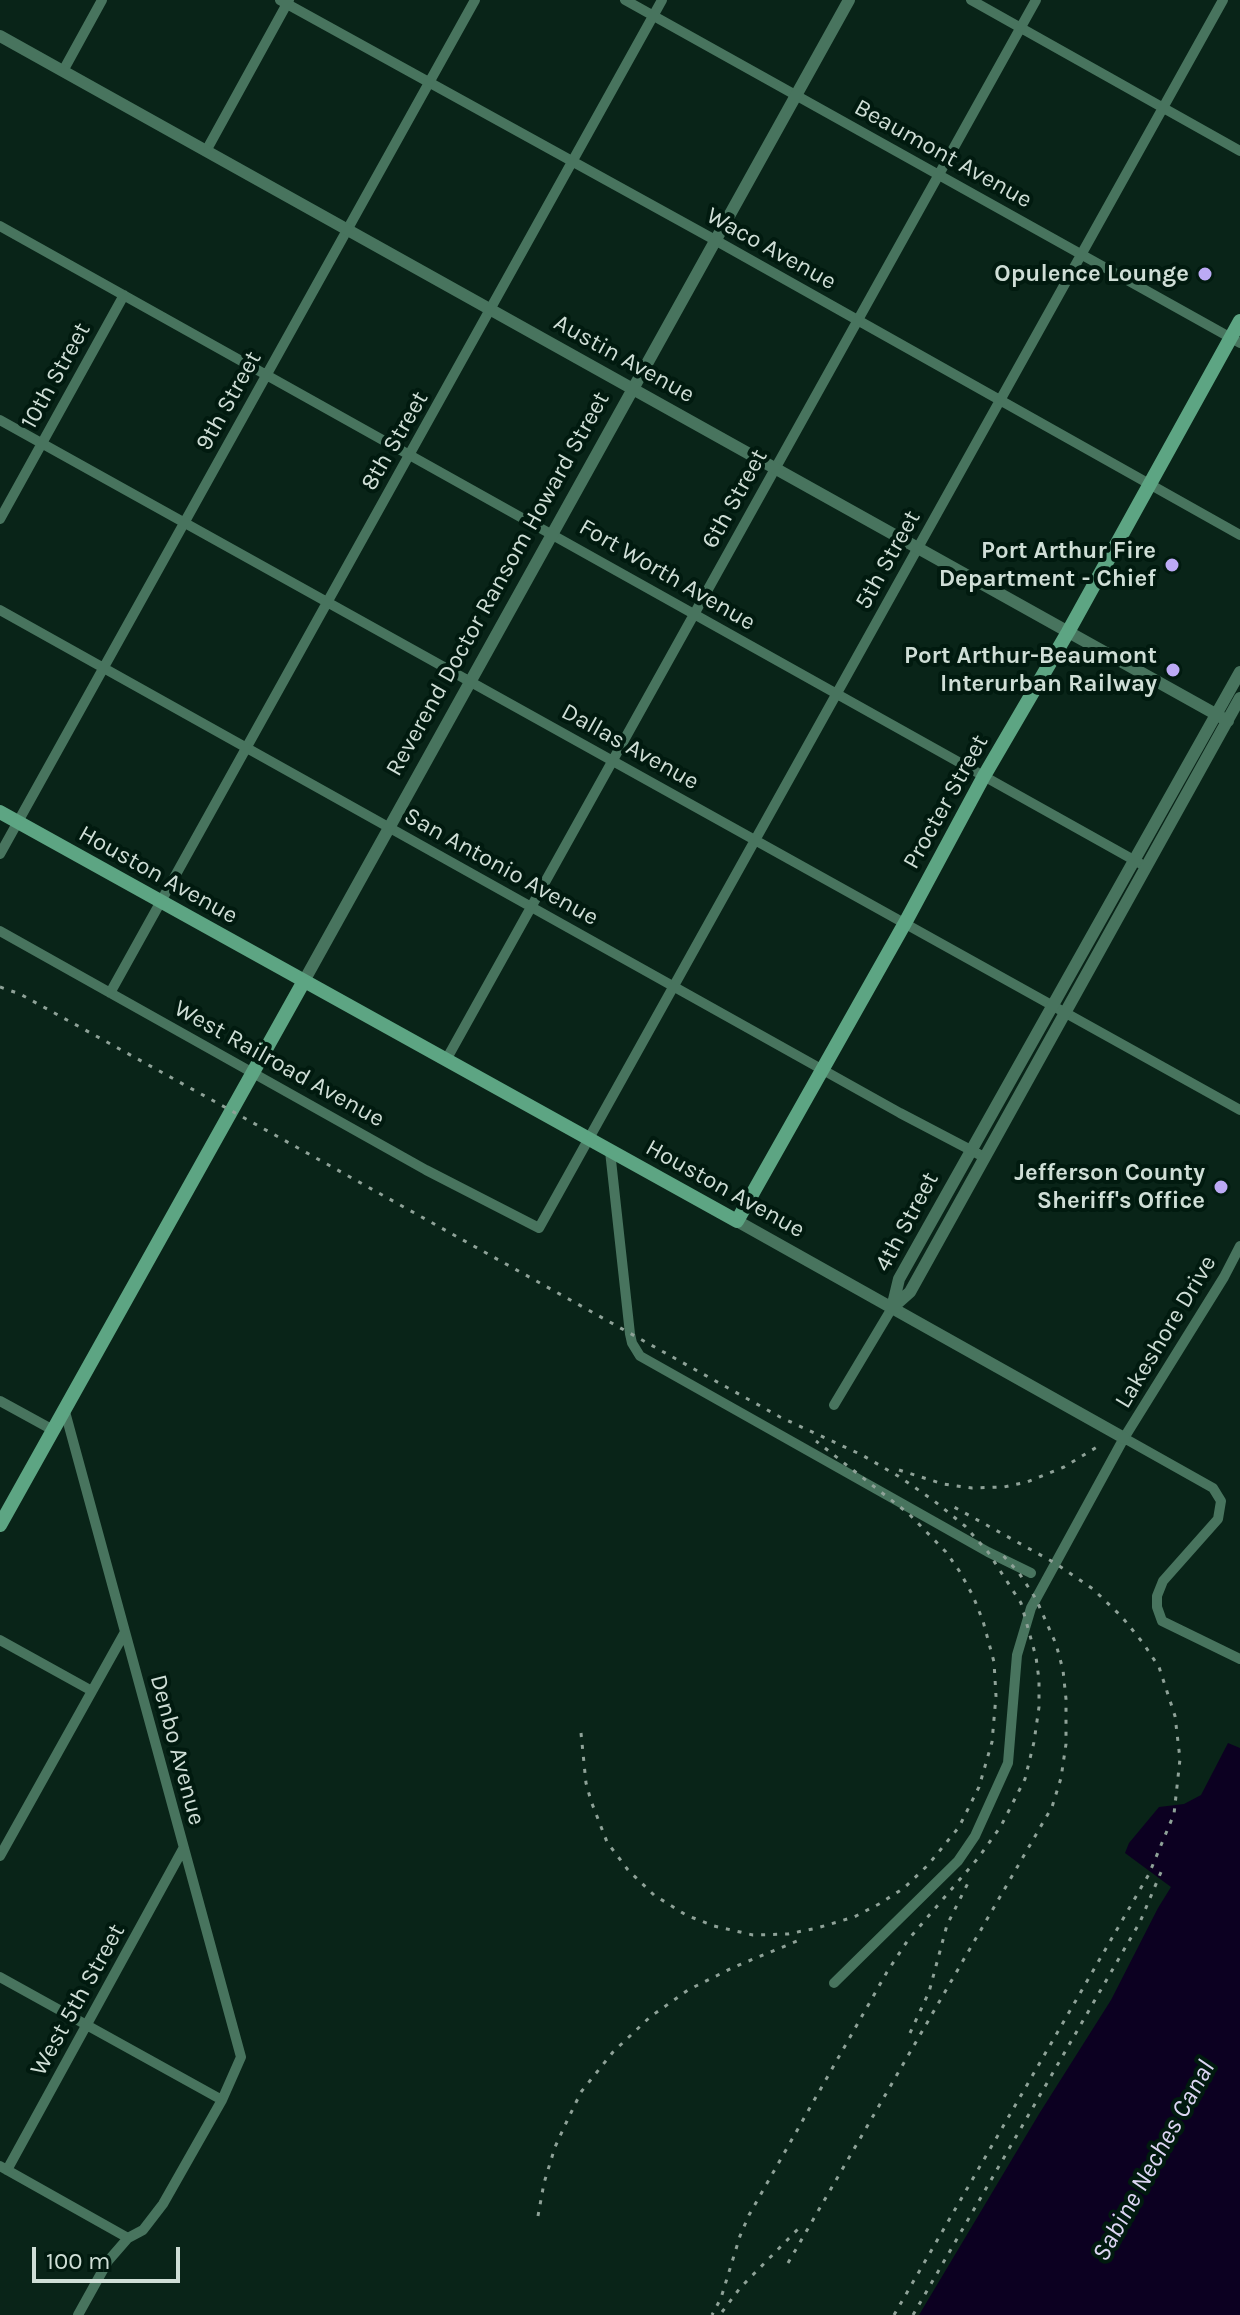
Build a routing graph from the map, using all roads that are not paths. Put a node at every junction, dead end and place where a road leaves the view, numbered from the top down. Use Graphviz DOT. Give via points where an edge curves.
graph roads {
  1 [pos="102,0"];
  2 [pos="475,0"];
  3 [pos="625,0"];
  4 [pos="662,0"];
  5 [pos="849,0"];
  6 [pos="971,0"];
  7 [pos="1036,0"];
  8 [pos="1223,0"];
  9 [pos="285,1"];
  10 [pos="654,16"];
  11 [pos="1021,28"];
  12 [pos="0,36"];
  13 [pos="63,71"];
  14 [pos="429,82"];
  15 [pos="795,96"];
  16 [pos="1163,108"];
  17 [pos="206,151"];
  18 [pos="1240,151"];
  19 [pos="572,162"];
  20 [pos="939,175"];
  21 [pos="0,226"];
  22 [pos="347,229"];
  23 [pos="715,240"];
  24 [pos="1081,254"];
  25 [pos="124,295"];
  26 [pos="490,310"];
  27 [pos="858,321"];
  28 [pos="1240,321"];
  29 [pos="1235,341"];
  30 [pos="266,375"];
  31 [pos="632,389"];
  32 [pos="1000,400"];
  33 [pos="0,420"];
  34 [pos="42,443"];
  35 [pos="410,454"];
  36 [pos="775,469"];
  37 [pos="1149,484"];
  38 [pos="0,519"];
  39 [pos="184,523"];
  40 [pos="552,532"];
  41 [pos="1240,535"];
  42 [pos="918,547"];
  43 [pos="328,602"];
  44 [pos="0,610"];
  45 [pos="694,613"];
  46 [pos="1068,632"];
  47 [pos="104,667"];
  48 [pos="1240,672"];
  49 [pos="470,680"];
  50 [pos="837,693"];
  51 [pos="1240,698"];
  52 [pos="1215,714"];
  53 [pos="1228,721"];
  54 [pos="247,747"];
  55 [pos="613,760"];
  56 [pos="984,776"];
  57 [pos="0,812"];
  58 [pos="18,822"];
  59 [pos="388,827"];
  60 [pos="755,840"];
  61 [pos="0,854"];
  62 [pos="1134,859"];
  63 [pos="1146,867"];
  64 [pos="161,901"];
  65 [pos="531,907"];
  66 [pos="905,923"];
  67 [pos="0,931"];
  68 [pos="304,981"];
  69 [pos="673,987"];
  70 [pos="110,993"];
  71 [pos="1051,1006"];
  72 [pos="1064,1014"];
  73 [pos="446,1060"];
  74 [pos="823,1071"];
  75 [pos="252,1072"];
  76 [pos="1240,1110"];
  77 [pos="589,1139"];
  78 [pos="971,1150"];
  79 [pos="610,1151"];
  80 [pos="984,1157"];
  81 [pos="737,1221"];
  82 [pos="1240,1246"];
  83 [pos="892,1308"];
  84 [pos="0,1401"];
  85 [pos="834,1405"];
  86 [pos="64,1408"];
  87 [pos="53,1430"];
  88 [pos="1124,1438"];
  89 [pos="0,1525"];
  90 [pos="1031,1573"];
  91 [pos="125,1632"];
  92 [pos="0,1640"];
  93 [pos="1240,1659"];
  94 [pos="92,1691"];
  95 [pos="183,1849"];
  96 [pos="0,1856"];
  97 [pos="0,1977"];
  98 [pos="834,1983"];
  99 [pos="88,2025"];
  100 [pos="222,2100"];
  101 [pos="3,2168"];
  102 [pos="128,2238"];
  103 [pos="78,2315"];
  1 -- 13 [label="street"];
  2 -- 14 [label="street, 9th Street"];
  3 -- 10 [label="street, Beaumont Avenue"];
  4 -- 10 [label="street, 8th Street"];
  5 -- 15 [label="street, Reverend Doctor Ransom Howard Street"];
  6 -- 11 [label="street"];
  7 -- 11 [label="street, 6th Street"];
  8 -- 16 [label="street, 5th Street"];
  9 -- 14 [label="street, Waco Avenue"];
  9 -- 17 [label="street"];
  10 -- 15 [label="street, Beaumont Avenue"];
  10 -- 19 [label="street, 8th Street"];
  11 -- 16 [label="street"];
  11 -- 20 [label="street, 6th Street"];
  12 -- 13 [label="street, Austin Avenue"];
  13 -- 17 [label="street, Austin Avenue"];
  14 -- 19 [label="street, Waco Avenue"];
  14 -- 22 [label="street, 9th Street"];
  15 -- 20 [label="street, Beaumont Avenue"];
  15 -- 23 [label="street, Reverend Doctor Ransom Howard Street"];
  16 -- 18 [label="street"];
  16 -- 24 [label="street, 5th Street"];
  17 -- 22 [label="street, Austin Avenue"];
  19 -- 23 [label="street, Waco Avenue"];
  19 -- 26 [label="street, 8th Street"];
  20 -- 24 [label="street, Beaumont Avenue"];
  20 -- 27 [label="street, 6th Street"];
  21 -- 25 [label="street, Fort Worth Avenue"];
  22 -- 26 [label="street, Austin Avenue"];
  22 -- 30 [label="street, 9th Street"];
  23 -- 27 [label="street, Waco Avenue"];
  23 -- 31 [label="street, Reverend Doctor Ransom Howard Street"];
  24 -- 29 [label="street, Beaumont Avenue"];
  24 -- 32 [label="street, 5th Street"];
  25 -- 30 [label="street, Fort Worth Avenue"];
  25 -- 34 [label="street, 10th Street"];
  26 -- 31 [label="street, Austin Avenue"];
  26 -- 35 [label="street, 8th Street"];
  27 -- 32 [label="street, Waco Avenue"];
  27 -- 36 [label="street, 6th Street"];
  28 -- 29 [label="main road, Procter Street"];
  29 -- 37 [label="main road, Procter Street"];
  30 -- 35 [label="street, Fort Worth Avenue"];
  30 -- 39 [label="street, 9th Street"];
  31 -- 36 [label="street, Austin Avenue"];
  31 -- 40 [label="street, Reverend Doctor Ransom Howard Street"];
  32 -- 37 [label="street, Waco Avenue"];
  32 -- 42 [label="street, 5th Street"];
  33 -- 34 [label="street, Dallas Avenue"];
  34 -- 38 [label="street, 10th Street"];
  34 -- 39 [label="street, Dallas Avenue"];
  35 -- 40 [label="street, Fort Worth Avenue"];
  35 -- 43 [label="street, 8th Street"];
  36 -- 42 [label="street, Austin Avenue"];
  36 -- 45 [label="street, 6th Street"];
  37 -- 41 [label="street, Waco Avenue"];
  37 -- 46 [label="main road, Procter Street"];
  39 -- 43 [label="street, Dallas Avenue"];
  39 -- 47 [label="street, 9th Street"];
  40 -- 45 [label="street, Fort Worth Avenue"];
  40 -- 49 [label="street, Reverend Doctor Ransom Howard Street"];
  42 -- 46 [label="street, Austin Avenue"];
  42 -- 50 [label="street, 5th Street"];
  43 -- 49 [label="street, Dallas Avenue"];
  43 -- 54 [label="street, 8th Street"];
  44 -- 47 [label="street, San Antonio Avenue"];
  45 -- 50 [label="street, Fort Worth Avenue"];
  45 -- 55 [label="street, 6th Street"];
  46 -- 52 [label="street, Austin Avenue"];
  46 -- 56 [label="main road, Procter Street"];
  47 -- 54 [label="street, San Antonio Avenue"];
  47 -- 58 [label="street, 9th Street"];
  48 -- 52 [label="street, 4th Street"];
  49 -- 55 [label="street, Dallas Avenue"];
  49 -- 59 [label="street, Reverend Doctor Ransom Howard Street"];
  50 -- 56 [label="street, Fort Worth Avenue"];
  50 -- 60 [label="street, 5th Street"];
  51 -- 53 [label="street, 4th Street"];
  52 -- 53 [label="street, Austin Avenue"];
  52 -- 62 [label="street, 4th Street"];
  53 -- 63 [label="street, 4th Street"];
  54 -- 59 [label="street, San Antonio Avenue"];
  54 -- 64 [label="street, 8th Street"];
  55 -- 60 [label="street, Dallas Avenue"];
  55 -- 65 [label="street, 6th Street"];
  56 -- 62 [label="street, Fort Worth Avenue"];
  56 -- 66 [label="main road, Procter Street"];
  57 -- 58 [label="main road, Houston Avenue"];
  58 -- 61 [label="street, 9th Street"];
  58 -- 64 [label="main road, Houston Avenue"];
  59 -- 65 [label="street, San Antonio Avenue"];
  59 -- 68 [label="street, Reverend Doctor Ransom Howard Street"];
  60 -- 66 [label="street, Dallas Avenue"];
  60 -- 69 [label="street, 5th Street"];
  62 -- 63 [label="street, Fort Worth Avenue"];
  62 -- 71 [label="street, 4th Street"];
  63 -- 72 [label="street, 4th Street"];
  64 -- 68 [label="main road, Houston Avenue"];
  64 -- 70 [label="street, 8th Street"];
  65 -- 69 [label="street, San Antonio Avenue"];
  65 -- 73 [label="street, 6th Street"];
  66 -- 71 [label="street, Dallas Avenue"];
  66 -- 74 [label="main road, Procter Street"];
  67 -- 70 [label="street, West Railroad Avenue"];
  68 -- 73 [label="main road, Houston Avenue"];
  68 -- 75 [label="main road"];
  69 -- 74 [label="street, San Antonio Avenue"];
  69 -- 77 [label="street, 5th Street"];
  70 -- 75 [label="street, West Railroad Avenue"];
  71 -- 72 [label="street, Dallas Avenue"];
  71 -- 78 [label="street, 4th Street"];
  72 -- 76 [label="street, Dallas Avenue"];
  72 -- 80 [label="street, 4th Street"];
  73 -- 77 [label="main road, Houston Avenue"];
  74 -- 78 [label="street, San Antonio Avenue"];
  74 -- 81 [label="main road, Procter Street"];
  75 -- 77 [label="street, West Railroad Avenue" via="539,1228"];
  75 -- 86 [label="main road"];
  77 -- 79 [label="main road, Houston Avenue"];
  78 -- 80 [label="street, San Antonio Avenue"];
  78 -- 83 [label="street, 4th Street" via="899,1279"];
  79 -- 81 [label="main road, Houston Avenue"];
  79 -- 90 [label="street" via="630,1334 640,1356"];
  80 -- 83 [label="street, 4th Street" via="910,1292"];
  81 -- 83 [label="street, Houston Avenue"];
  82 -- 88 [label="street, Lakeshore Drive"];
  83 -- 85 [label="street"];
  83 -- 88 [label="street, Houston Avenue"];
  84 -- 87 [label="street"];
  86 -- 87 [label="main road"];
  86 -- 91 [label="street, Denbo Avenue"];
  87 -- 89 [label="main road"];
  88 -- 93 [label="street, Houston Avenue" via="1213,1488 1221,1501 1218,1519 1163,1581 1157,1607 1162,1621"];
  88 -- 98 [label="street, Lakeshore Drive" via="1031,1608 1017,1655 1008,1763 975,1836 958,1861"];
  91 -- 94 [label="street"];
  91 -- 95 [label="street, Denbo Avenue"];
  92 -- 94 [label="street"];
  94 -- 96 [label="street"];
  95 -- 99 [label="street, West 5th Street"];
  95 -- 100 [label="street, Denbo Avenue" via="241,2057"];
  97 -- 99 [label="street"];
  99 -- 100 [label="street"];
  99 -- 101 [label="street, West 5th Street"];
  100 -- 102 [label="street, Denbo Avenue" via="163,2204 143,2230"];
  101 -- 102 [label="street"];
  102 -- 103 [label="street, Denbo Avenue" via="108,2261"];
}
